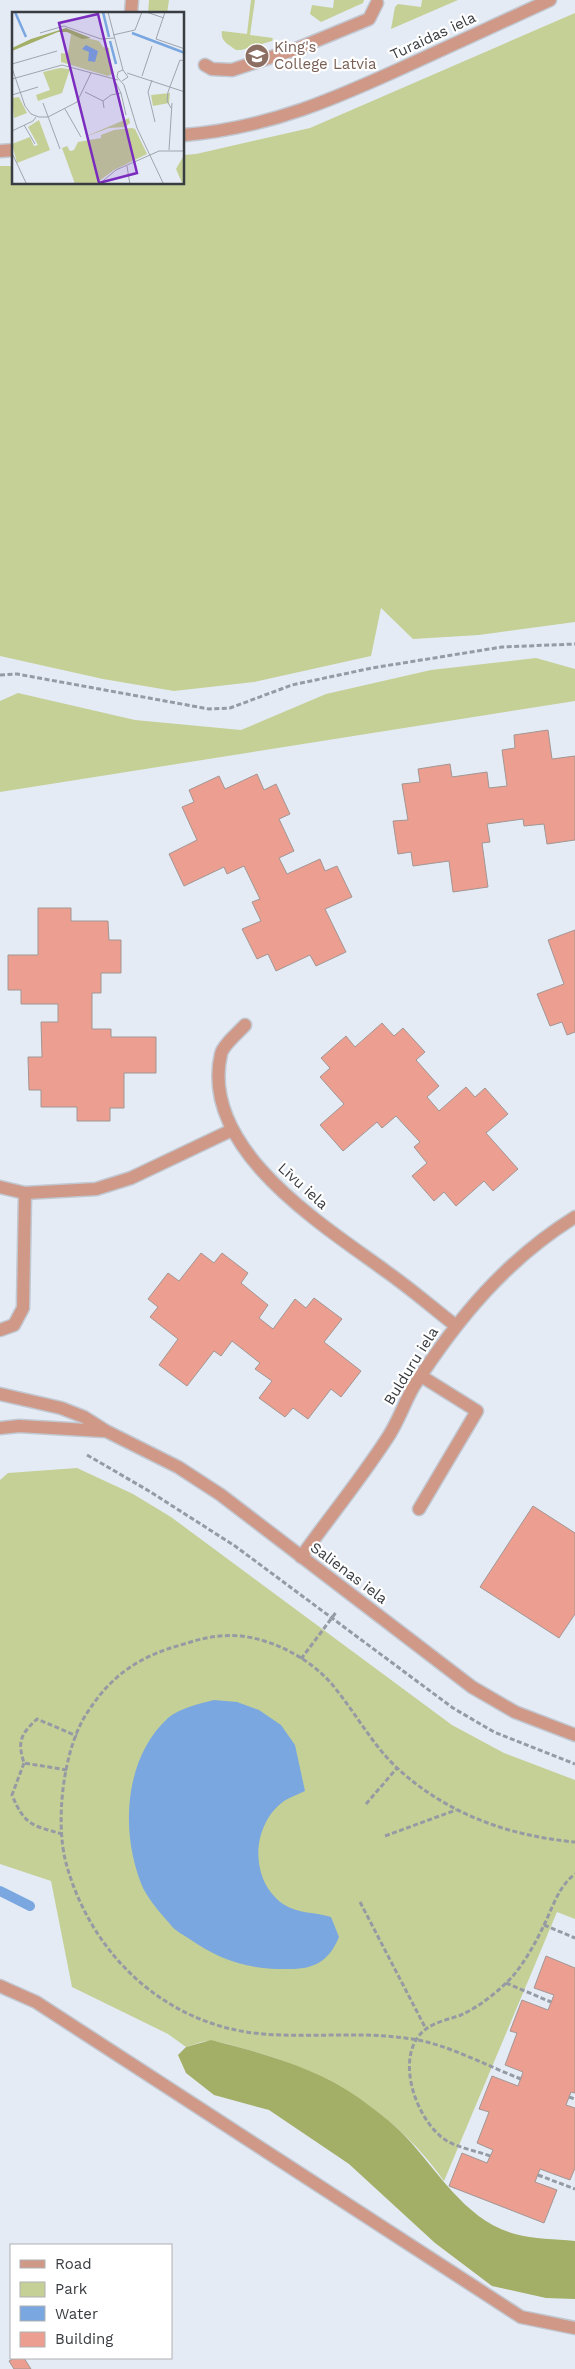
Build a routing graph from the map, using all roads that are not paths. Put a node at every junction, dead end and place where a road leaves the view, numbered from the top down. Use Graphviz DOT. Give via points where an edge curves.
graph roads {
  1 [pos="550,0"];
  2 [pos="376,4"];
  3 [pos="205,65"];
  4 [pos="185,135"];
  5 [pos="245,1025"];
  6 [pos="232,1130"];
  7 [pos="0,1186"];
  8 [pos="25,1193"];
  9 [pos="575,1217"];
  10 [pos="456,1326"];
  11 [pos="0,1330"];
  12 [pos="421,1376"];
  13 [pos="0,1394"];
  14 [pos="0,1428"];
  15 [pos="106,1431"];
  16 [pos="419,1510"];
  17 [pos="301,1557"];
  18 [pos="575,1735"];
  19 [pos="0,1986"];
  20 [pos="575,2328"];
  1 -- 4 [label="street, Turaidas iela" via="350,92 285,116 224,132"];
  2 -- 3 [label="street" via="369,19 296,48 232,70 212,69"];
  5 -- 6 [label="street, Līvu iela" via="221,1052 219,1091"];
  6 -- 8 [label="street" via="131,1178 96,1189"];
  6 -- 10 [label="street, Līvu iela" via="270,1180 311,1217"];
  7 -- 8 [label="street"];
  8 -- 11 [label="street" via="23,1308 14,1325"];
  9 -- 10 [label="street, Bulduru iela" via="514,1261"];
  10 -- 12 [label="street, Bulduru iela"];
  12 -- 16 [label="street" via="477,1411"];
  12 -- 17 [label="street, Bulduru iela" via="388,1438"];
  13 -- 15 [label="street, Salienas iela" via="61,1408"];
  14 -- 15 [label="street" via="18,1426"];
  15 -- 17 [label="street, Salienas iela" via="178,1467 221,1495"];
  17 -- 18 [label="street, Salienas iela" via="472,1687 515,1712"];
  19 -- 20 [label="street" via="36,2002 521,2316"];
}
